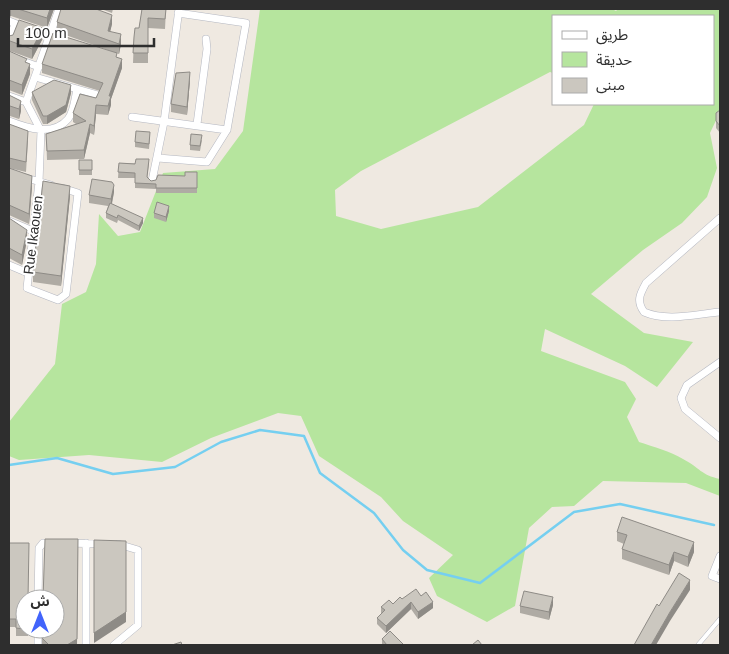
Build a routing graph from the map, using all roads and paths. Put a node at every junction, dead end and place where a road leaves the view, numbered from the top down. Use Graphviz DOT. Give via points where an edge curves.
graph roads {
  1 [pos="59,9"];
  2 [pos="179,11"];
  3 [pos="12,22"];
  4 [pos="32,30"];
  5 [pos="41,33"];
  6 [pos="50,36"];
  7 [pos="59,39"];
  8 [pos="206,39"];
  9 [pos="9,41"];
  10 [pos="9,56"];
  11 [pos="39,67"];
  12 [pos="35,77"];
  13 [pos="77,89"];
  14 [pos="98,95"];
  15 [pos="9,96"];
  16 [pos="26,102"];
  17 [pos="132,117"];
  18 [pos="9,121"];
  19 [pos="164,122"];
  20 [pos="197,124"];
  21 [pos="227,130"];
  22 [pos="41,131"];
  23 [pos="158,158"];
  24 [pos="9,173"];
  25 [pos="152,181"];
  26 [pos="39,182"];
  27 [pos="720,218"];
  28 [pos="9,221"];
  29 [pos="33,231"];
  30 [pos="9,265"];
  31 [pos="28,273"];
  32 [pos="720,312"];
  33 [pos="720,362"];
  34 [pos="720,438"];
  35 [pos="86,543"];
  36 [pos="720,556"];
  37 [pos="720,578"];
  38 [pos="38,589"];
  39 [pos="720,619"];
  40 [pos="86,645"];
  41 [pos="114,645"];
  42 [pos="698,645"];
  1 -- 6 [label="street"];
  2 -- 19 [label="street"];
  2 -- 21 [label="street" via="246,23"];
  3 -- 4 [label="street"];
  3 -- 9 [label="street"];
  5 -- 6 [label="street"];
  6 -- 7 [label="street"];
  6 -- 11 [label="street"];
  8 -- 20 [label="street"];
  10 -- 11 [label="street"];
  11 -- 12 [label="street"];
  12 -- 13 [label="street"];
  12 -- 16 [label="street"];
  13 -- 14 [label="street"];
  13 -- 22 [label="street" via="68,119"];
  15 -- 16 [label="street"];
  16 -- 22 [label="street"];
  17 -- 19 [label="street"];
  18 -- 22 [label="street"];
  19 -- 20 [label="street"];
  19 -- 23 [label="street"];
  20 -- 21 [label="street"];
  21 -- 23 [label="street" via="207,162"];
  22 -- 26 [label="street, Rue Ikaouen"];
  23 -- 25 [label="street"];
  24 -- 26 [label="street"];
  26 -- 29 [label="street, Rue Ikaouen"];
  26 -- 31 [label="street, Rue Ikaouen" via="78,193 66,294 58,300 27,288"];
  27 -- 32 [label="street" via="646,283 639,301 644,312 652,316"];
  28 -- 29 [label="street"];
  29 -- 31 [label="street, Rue Ikaouen"];
  30 -- 31 [label="street"];
  33 -- 34 [label="street" via="694,379 684,389 681,398 686,409"];
  35 -- 38 [label="street" via="43,542 39,548"];
  35 -- 40 [label="street"];
  35 -- 41 [label="street" via="124,544 138,550 138,625"];
  36 -- 37 [label="street" via="712,576"];
  39 -- 42 [label="lane"];
}
